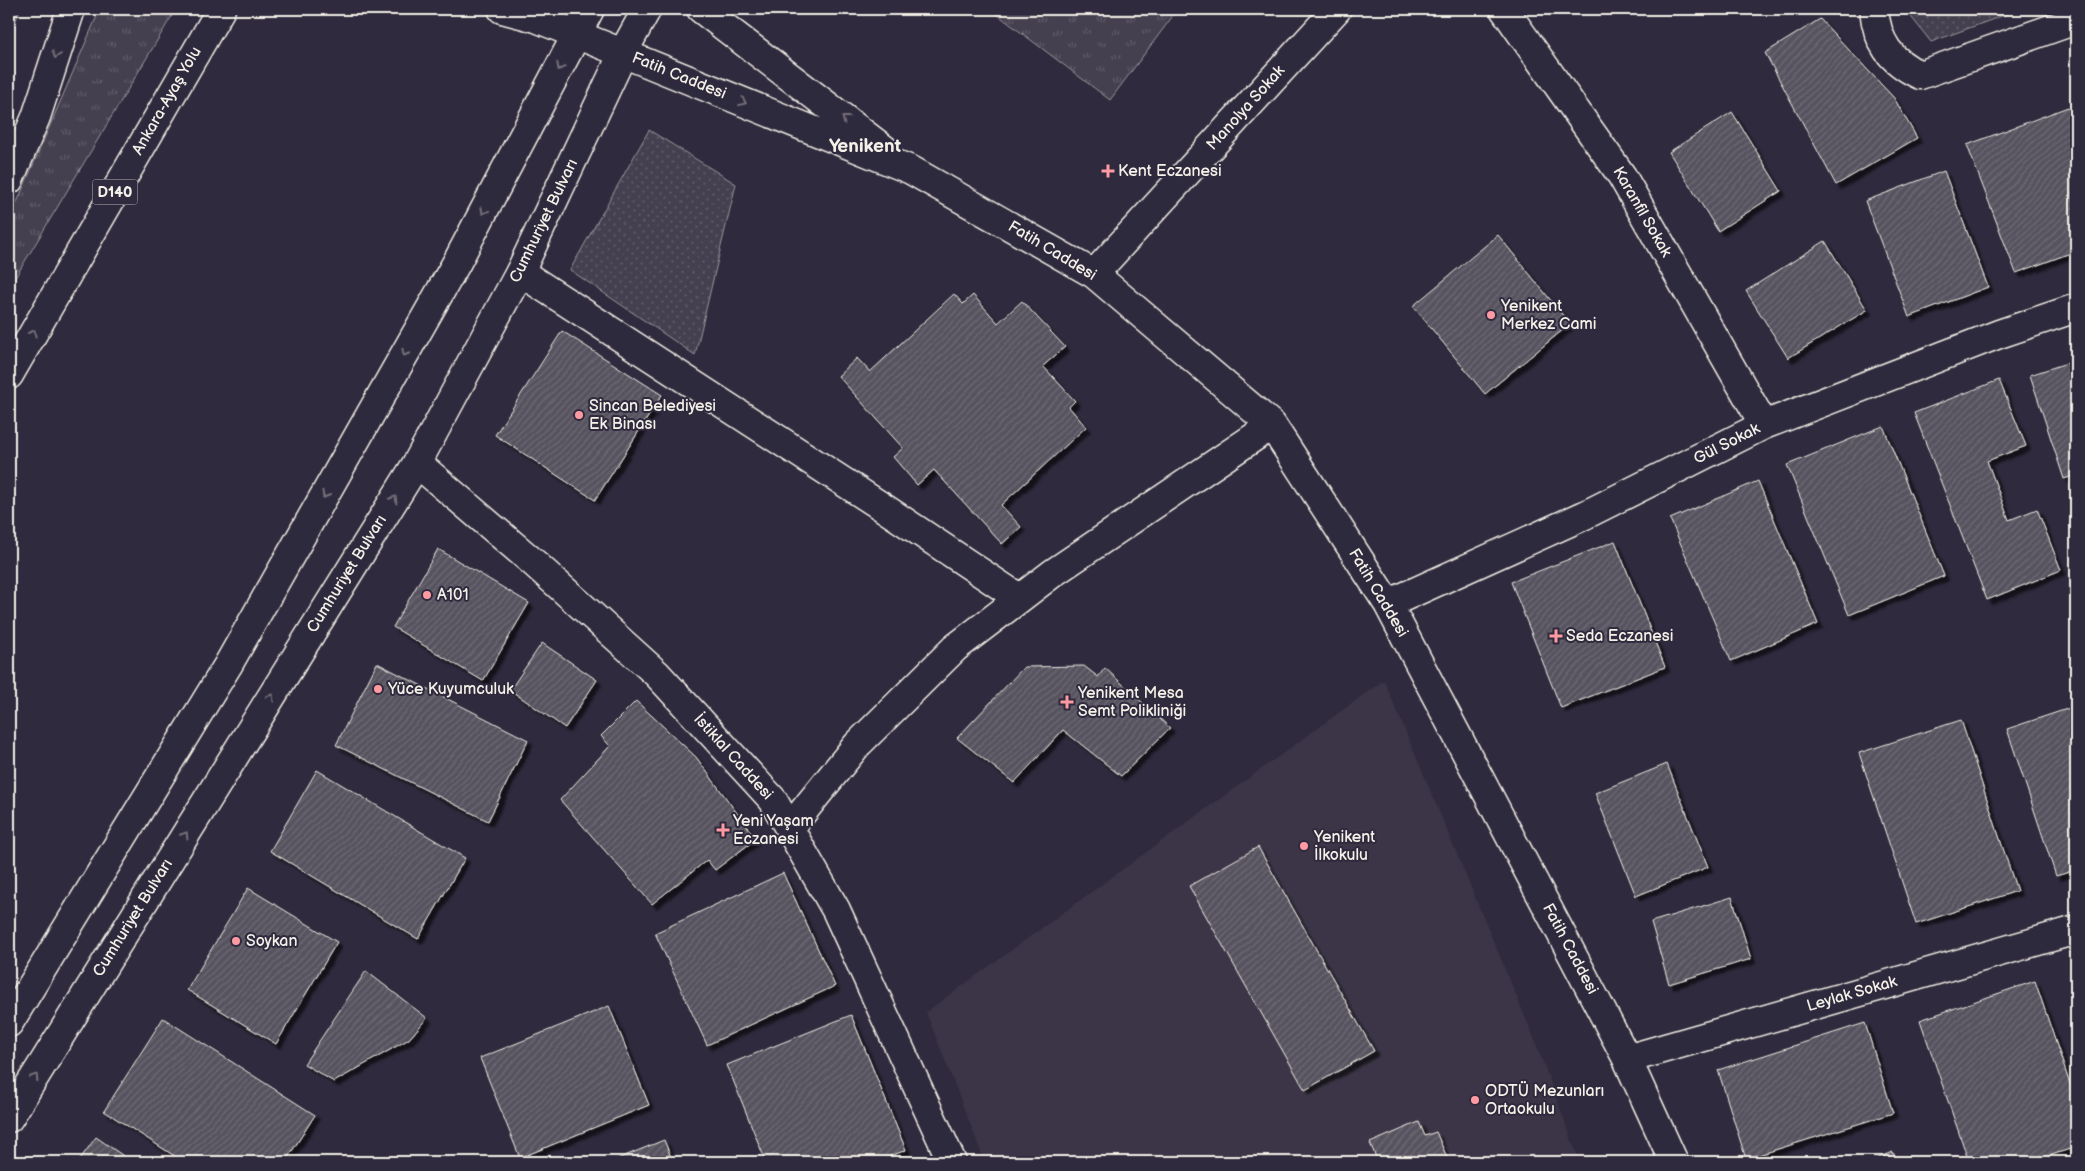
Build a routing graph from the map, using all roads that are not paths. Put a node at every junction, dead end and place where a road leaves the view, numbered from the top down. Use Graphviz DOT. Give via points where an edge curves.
graph roads {
  1 [pos="71,9"];
  2 [pos="221,9"];
  3 [pos="502,9"];
  4 [pos="590,9"];
  5 [pos="646,9"];
  6 [pos="702,9"];
  7 [pos="1337,9"];
  8 [pos="1504,9"];
  9 [pos="1874,9"];
  10 [pos="2076,20"];
  11 [pos="577,35"];
  12 [pos="624,54"];
  13 [pos="911,170"];
  14 [pos="9,180"];
  15 [pos="520,272"];
  16 [pos="1094,274"];
  17 [pos="2076,308"];
  18 [pos="9,375"];
  19 [pos="1272,425"];
  20 [pos="1764,425"];
  21 [pos="417,463"];
  22 [pos="1019,598"];
  23 [pos="1388,604"];
  24 [pos="790,829"];
  25 [pos="2076,930"];
  26 [pos="9,1023"];
  27 [pos="1627,1059"];
  28 [pos="9,1118"];
  29 [pos="952,1162"];
  30 [pos="1674,1162"];
  1 -- 14 [label="main road, one-way" via="36,117"];
  18 -- 2 [label="main road, Ankara-Ayaş Yolu / D140, one-way"];
  3 -- 11 [label="main road, Fatih Caddesi" via="536,18"];
  4 -- 11 [label="main road"];
  5 -- 12 [label="main road, Cumhuriyet Bulvarı"];
  13 -- 6 [label="main road, Fatih Caddesi, one-way"];
  7 -- 16 [label="main road, Manolya Sokak"];
  8 -- 20 [label="main road, Karanfil Sokak" via="1622,176"];
  9 -- 10 [label="main road" via="1876,28 1883,43 1899,62 1920,75"];
  11 -- 12 [label="main road, Fatih Caddesi"];
  11 -- 26 [label="main road, one-way" via="457,262 228,664"];
  12 -- 13 [label="main road, Fatih Caddesi, one-way"];
  12 -- 15 [label="main road, Cumhuriyet Bulvarı"];
  13 -- 16 [label="main road, Fatih Caddesi"];
  15 -- 21 [label="main road, Cumhuriyet Bulvarı"];
  15 -- 22 [label="main road"];
  16 -- 19 [label="main road, Fatih Caddesi"];
  17 -- 20 [label="main road, Gül Sokak" via="1999,334"];
  19 -- 22 [label="main road"];
  19 -- 23 [label="main road, Fatih Caddesi"];
  20 -- 23 [label="main road, Gül Sokak" via="1585,515"];
  21 -- 24 [label="main road, İstiklal Caddesi" via="656,674 773,800"];
  28 -- 21 [label="main road, Cumhuriyet Bulvarı, one-way"];
  22 -- 24 [label="main road" via="955,648 857,745"];
  23 -- 27 [label="main road, Fatih Caddesi"];
  24 -- 29 [label="main road, İstiklal Caddesi" via="836,910"];
  25 -- 27 [label="main road, Leylak Sokak"];
  27 -- 30 [label="main road, Fatih Caddesi"];
}
